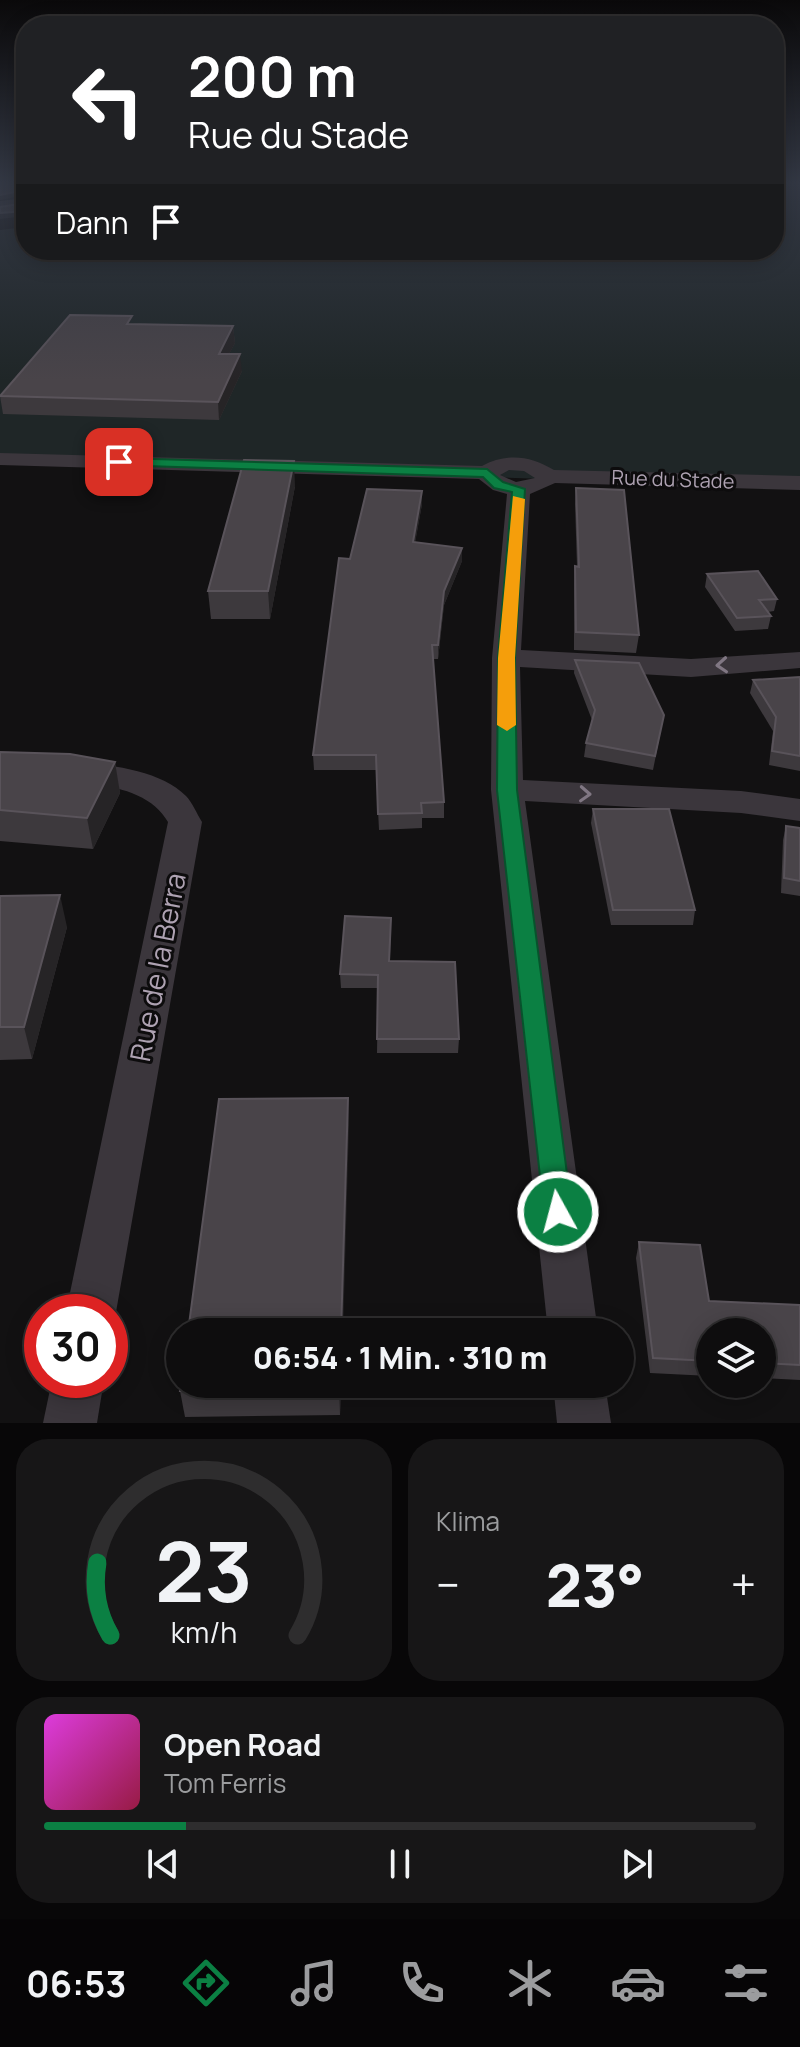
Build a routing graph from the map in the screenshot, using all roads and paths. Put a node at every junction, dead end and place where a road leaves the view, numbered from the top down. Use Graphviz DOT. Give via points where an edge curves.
graph roads {
  1 [pos="0,459"];
  2 [pos="517,479"];
  3 [pos="800,483"];
  4 [pos="506,658"];
  5 [pos="800,660"];
  6 [pos="0,769"];
  7 [pos="507,790"];
  8 [pos="800,810"];
  9 [pos="94,1294"];
  10 [pos="571,1318"];
  11 [pos="75,1398"];
  12 [pos="581,1398"];
  13 [pos="70,1423"];
  14 [pos="584,1423"];
  1 -- 2 [label="street, Rue du Stade"];
  2 -- 3 [label="street, Rue du Stade"];
  2 -- 4 [label="street"];
  5 -- 4 [label="street, one-way" via="691,668"];
  4 -- 7 [label="street"];
  6 -- 9 [label="street, Rue de la Berra" via="143,783 166,794 185,822"];
  7 -- 8 [label="street, one-way"];
  7 -- 10 [label="street"];
  11 -- 13 [label="street"];
  12 -- 14 [label="street"];
}
